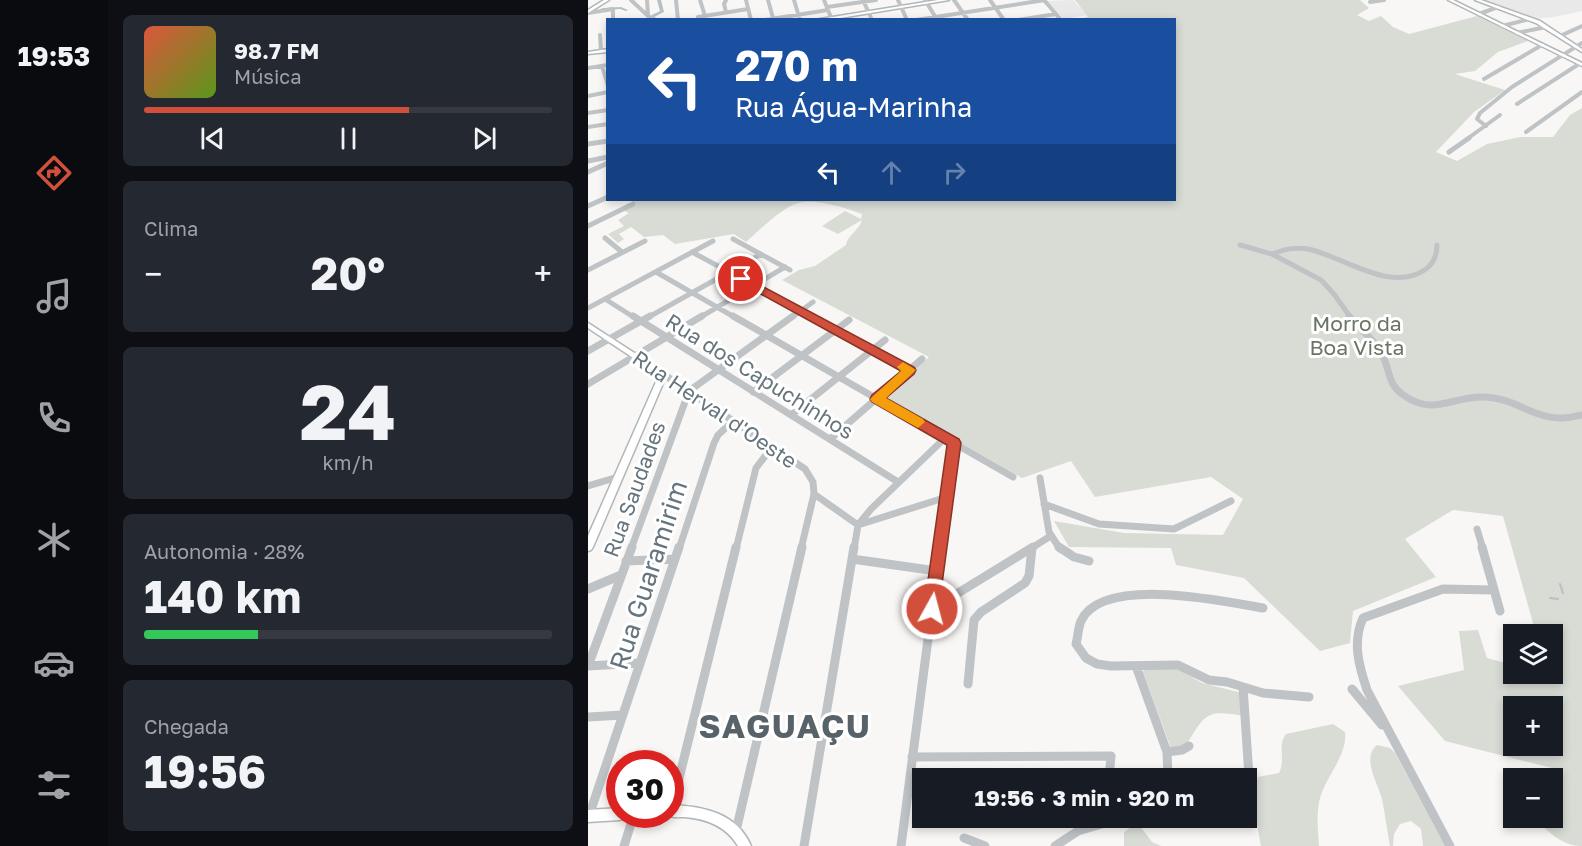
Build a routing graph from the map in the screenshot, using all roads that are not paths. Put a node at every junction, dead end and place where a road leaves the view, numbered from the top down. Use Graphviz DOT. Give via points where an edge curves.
graph roads {
  1 [pos="606,0"];
  2 [pos="631,0"];
  3 [pos="647,0"];
  4 [pos="676,0"];
  5 [pos="700,0"];
  6 [pos="746,0"];
  7 [pos="768,0"];
  8 [pos="794,0"];
  9 [pos="824,0"];
  10 [pos="876,0"];
  11 [pos="897,0"];
  12 [pos="947,0"];
  13 [pos="954,0"];
  14 [pos="990,0"];
  15 [pos="1044,0"];
  16 [pos="1384,0"];
  17 [pos="1450,0"];
  18 [pos="1476,0"];
  19 [pos="863,1"];
  20 [pos="725,2"];
  21 [pos="926,2"];
  22 [pos="1021,2"];
  23 [pos="1370,2"];
  24 [pos="901,7"];
  25 [pos="995,8"];
  26 [pos="1498,8"];
  27 [pos="748,9"];
  28 [pos="827,9"];
  29 [pos="588,12"];
  30 [pos="726,12"];
  31 [pos="868,12"];
  32 [pos="963,13"];
  33 [pos="1056,14"];
  34 [pos="1479,14"];
  35 [pos="705,16"];
  36 [pos="698,17"];
  37 [pos="800,17"];
  38 [pos="613,18"];
  39 [pos="649,18"];
  40 [pos="678,18"];
  41 [pos="750,18"];
  42 [pos="773,18"];
  43 [pos="832,18"];
  44 [pos="871,18"];
  45 [pos="906,18"];
  46 [pos="936,18"];
  47 [pos="967,18"];
  48 [pos="1002,18"];
  49 [pos="1034,18"];
  50 [pos="1059,18"];
  51 [pos="1530,19"];
  52 [pos="1502,26"];
  53 [pos="1582,26"];
  54 [pos="1546,27"];
  55 [pos="1517,33"];
  56 [pos="600,35"];
  57 [pos="1560,36"];
  58 [pos="1582,43"];
  59 [pos="1542,45"];
  60 [pos="1576,47"];
  61 [pos="606,50"];
  62 [pos="601,51"];
  63 [pos="1582,51"];
  64 [pos="588,53"];
  65 [pos="1563,56"];
  66 [pos="1580,64"];
  67 [pos="606,65"];
  68 [pos="602,66"];
  69 [pos="588,68"];
  70 [pos="606,78"];
  71 [pos="1484,79"];
  72 [pos="606,92"];
  73 [pos="1582,92"];
  74 [pos="588,96"];
  75 [pos="1517,104"];
  76 [pos="606,110"];
  77 [pos="588,112"];
  78 [pos="1500,115"];
  79 [pos="606,124"];
  80 [pos="1486,126"];
  81 [pos="588,127"];
  82 [pos="1526,132"];
  83 [pos="606,141"];
  84 [pos="588,144"];
  85 [pos="1449,152"];
  86 [pos="606,157"];
  87 [pos="588,161"];
  88 [pos="606,164"];
  89 [pos="588,172"];
  90 [pos="606,198"];
  91 [pos="628,201"];
  92 [pos="588,206"];
  93 [pos="588,225"];
  94 [pos="606,238"];
  95 [pos="733,238"];
  96 [pos="645,241"];
  97 [pos="713,241"];
  98 [pos="1240,245"];
  99 [pos="1437,245"];
  100 [pos="622,252"];
  101 [pos="692,252"];
  102 [pos="761,254"];
  103 [pos="1272,254"];
  104 [pos="588,260"];
  105 [pos="591,268"];
  106 [pos="656,272"];
  107 [pos="729,272"];
  108 [pos="754,286"];
  109 [pos="692,293"];
  110 [pos="605,299"];
  111 [pos="813,302"];
  112 [pos="717,307"];
  113 [pos="588,308"];
  114 [pos="801,311"];
  115 [pos="849,320"];
  116 [pos="641,321"];
  117 [pos="588,325"];
  118 [pos="836,330"];
  119 [pos="767,336"];
  120 [pos="667,337"];
  121 [pos="609,339"];
  122 [pos="885,340"];
  123 [pos="872,350"];
  124 [pos="588,351"];
  125 [pos="635,356"];
  126 [pos="802,356"];
  127 [pos="922,359"];
  128 [pos="719,370"];
  129 [pos="910,370"];
  130 [pos="663,374"];
  131 [pos="838,377"];
  132 [pos="588,384"];
  133 [pos="689,392"];
  134 [pos="753,392"];
  135 [pos="877,399"];
  136 [pos="791,415"];
  137 [pos="1582,415"];
  138 [pos="733,421"];
  139 [pos="945,438"];
  140 [pos="830,439"];
  141 [pos="954,443"];
  142 [pos="772,447"];
  143 [pos="618,477"];
  144 [pos="1013,477"];
  145 [pos="1040,478"];
  146 [pos="898,482"];
  147 [pos="588,486"];
  148 [pos="814,494"];
  149 [pos="946,497"];
  150 [pos="1231,501"];
  151 [pos="1044,504"];
  152 [pos="858,525"];
  153 [pos="1477,529"];
  154 [pos="1049,537"];
  155 [pos="588,547"];
  156 [pos="1028,550"];
  157 [pos="675,559"];
  158 [pos="852,559"];
  159 [pos="626,561"];
  160 [pos="1089,561"];
  161 [pos="937,571"];
  162 [pos="621,575"];
  163 [pos="588,589"];
  164 [pos="1493,590"];
  165 [pos="1263,608"];
  166 [pos="932,609"];
  167 [pos="1500,611"];
  168 [pos="640,663"];
  169 [pos="588,666"];
  170 [pos="1136,666"];
  171 [pos="968,684"];
  172 [pos="1243,687"];
  173 [pos="1353,689"];
  174 [pos="1309,697"];
  175 [pos="623,715"];
  176 [pos="588,717"];
  177 [pos="1389,734"];
  178 [pos="1189,746"];
  179 [pos="1167,752"];
  180 [pos="912,757"];
  181 [pos="684,759"];
  182 [pos="1110,768"];
  183 [pos="1168,768"];
  184 [pos="1247,768"];
  185 [pos="684,813"];
  186 [pos="606,815"];
  187 [pos="589,816"];
  188 [pos="630,828"];
  189 [pos="1085,828"];
  190 [pos="736,831"];
  191 [pos="964,838"];
  192 [pos="624,846"];
  193 [pos="745,846"];
  194 [pos="804,846"];
  195 [pos="901,846"];
  196 [pos="985,846"];
  197 [pos="1055,846"];
  198 [pos="1450,846"];
  1 -- 29 [label="main road"];
  2 -- 39 [label="street"];
  3 -- 39 [label="street"];
  4 -- 40 [label="street"];
  5 -- 35 [label="street"];
  6 -- 27 [label="street"];
  7 -- 42 [label="street"];
  8 -- 37 [label="street"];
  9 -- 28 [label="street"];
  10 -- 19 [label="street"];
  11 -- 24 [label="street"];
  12 -- 21 [label="main road"];
  13 -- 32 [label="street"];
  14 -- 25 [label="street"];
  15 -- 22 [label="street"];
  15 -- 33 [label="street"];
  16 -- 23 [label="street"];
  17 -- 34 [label="main road"];
  18 -- 26 [label="main road"];
  19 -- 28 [label="street"];
  19 -- 31 [label="street"];
  20 -- 30 [label="street"];
  21 -- 24 [label="main road"];
  21 -- 46 [label="street"];
  22 -- 25 [label="street"];
  22 -- 49 [label="street"];
  24 -- 31 [label="main road"];
  24 -- 45 [label="street"];
  25 -- 32 [label="street"];
  25 -- 48 [label="street"];
  26 -- 34 [label="street"];
  26 -- 51 [label="main road"];
  27 -- 30 [label="street"];
  27 -- 41 [label="street"];
  28 -- 37 [label="street"];
  28 -- 43 [label="street"];
  29 -- 38 [label="street" via="613,9"];
  30 -- 35 [label="street"];
  31 -- 43 [label="main road"];
  31 -- 44 [label="street"];
  32 -- 46 [label="street"];
  32 -- 47 [label="street"];
  33 -- 49 [label="street"];
  33 -- 50 [label="street"];
  34 -- 52 [label="main road"];
  35 -- 36 [label="street"];
  37 -- 42 [label="street"];
  51 -- 52 [label="street"];
  51 -- 54 [label="main road"];
  52 -- 55 [label="main road"];
  53 -- 57 [label="street"];
  54 -- 55 [label="street"];
  54 -- 57 [label="main road"];
  55 -- 59 [label="main road"];
  56 -- 62 [label="street"];
  57 -- 60 [label="main road"];
  58 -- 60 [label="street"];
  59 -- 65 [label="main road"];
  59 -- 71 [label="street"];
  60 -- 63 [label="main road"];
  60 -- 65 [label="street"];
  61 -- 62 [label="main road"];
  62 -- 64 [label="main road"];
  65 -- 66 [label="main road"];
  65 -- 80 [label="street" via="1515,84 1480,112 1477,119"];
  66 -- 75 [label="street"];
  67 -- 68 [label="street"];
  68 -- 69 [label="street"];
  68 -- 70 [label="street"];
  72 -- 74 [label="street"];
  73 -- 82 [label="street"];
  76 -- 77 [label="street"];
  78 -- 80 [label="street"];
  79 -- 81 [label="street"];
  80 -- 85 [label="street"];
  83 -- 84 [label="street"];
  86 -- 87 [label="street"];
  88 -- 89 [label="street"];
  90 -- 92 [label="street"];
  91 -- 93 [label="street" via="633,204"];
  94 -- 100 [label="street"];
  95 -- 102 [label="street"];
  96 -- 100 [label="street"];
  97 -- 101 [label="street"];
  98 -- 103 [label="street"];
  99 -- 103 [label="street" via="1438,253 1425,271 1398,278 1379,276 1334,256 1309,251 1284,249"];
  100 -- 105 [label="street"];
  101 -- 106 [label="street"];
  101 -- 107 [label="street"];
  102 -- 107 [label="street"];
  102 -- 108 [label="street" via="788,268"];
  103 -- 137 [label="street" via="1326,283 1380,349 1389,381 1412,401 1429,406 1487,397 1539,417 1570,419"];
  104 -- 105 [label="street"];
  106 -- 109 [label="street"];
  106 -- 110 [label="street"];
  107 -- 108 [label="street"];
  107 -- 109 [label="street"];
  108 -- 112 [label="street"];
  108 -- 114 [label="street"];
  109 -- 112 [label="street"];
  109 -- 116 [label="street"];
  110 -- 113 [label="street"];
  110 -- 116 [label="street, Rua dos Capuchinhos"];
  111 -- 114 [label="street"];
  112 -- 119 [label="street"];
  112 -- 120 [label="street"];
  114 -- 118 [label="street"];
  114 -- 119 [label="street"];
  115 -- 118 [label="street"];
  116 -- 120 [label="street, Rua dos Capuchinhos"];
  116 -- 121 [label="street"];
  117 -- 121 [label="main road, Rua Herval d'Oeste"];
  118 -- 123 [label="street"];
  118 -- 126 [label="street"];
  119 -- 126 [label="street"];
  119 -- 128 [label="street"];
  120 -- 125 [label="street"];
  120 -- 128 [label="street, Rua dos Capuchinhos"];
  121 -- 124 [label="street"];
  121 -- 125 [label="main road, Rua Herval d'Oeste"];
  122 -- 123 [label="street"];
  123 -- 129 [label="street"];
  123 -- 131 [label="street"];
  125 -- 130 [label="main road, Rua Herval d'Oeste"];
  125 -- 132 [label="street"];
  126 -- 131 [label="street"];
  126 -- 134 [label="street"];
  127 -- 129 [label="street"];
  128 -- 133 [label="street"];
  128 -- 134 [label="street, Rua dos Capuchinhos"];
  129 -- 135 [label="street"];
  130 -- 133 [label="street, Rua Herval d'Oeste"];
  130 -- 143 [label="main road"];
  131 -- 135 [label="street"];
  131 -- 136 [label="street"];
  133 -- 138 [label="street, Rua Herval d'Oeste"];
  133 -- 159 [label="street, Rua Saudades"];
  134 -- 136 [label="street, Rua dos Capuchinhos"];
  135 -- 139 [label="street"];
  135 -- 140 [label="street"];
  136 -- 140 [label="street, Rua dos Capuchinhos"];
  138 -- 142 [label="street, Rua Herval d'Oeste"];
  138 -- 157 [label="street, Rua Guaramirim" via="714,443"];
  139 -- 141 [label="street"];
  139 -- 146 [label="street"];
  140 -- 146 [label="street, Rua dos Capuchinhos"];
  141 -- 144 [label="street"];
  141 -- 149 [label="street"];
  142 -- 148 [label="street, Rua Herval d'Oeste" via="807,471"];
  142 -- 181 [label="street" via="756,468"];
  143 -- 147 [label="street"];
  143 -- 155 [label="main road"];
  145 -- 151 [label="street"];
  146 -- 152 [label="street"];
  148 -- 152 [label="street"];
  148 -- 190 [label="street"];
  149 -- 152 [label="street"];
  149 -- 161 [label="street"];
  150 -- 151 [label="street" via="1174,529 1100,524"];
  151 -- 154 [label="street"];
  152 -- 158 [label="street"];
  153 -- 164 [label="street"];
  154 -- 156 [label="street"];
  154 -- 160 [label="street" via="1070,558"];
  156 -- 166 [label="street"];
  156 -- 171 [label="street" via="1029,576 1025,583 974,620"];
  157 -- 159 [label="street"];
  157 -- 168 [label="street, Rua Guaramirim"];
  158 -- 161 [label="street"];
  158 -- 194 [label="street"];
  159 -- 162 [label="street, Rua Saudades"];
  161 -- 166 [label="street"];
  162 -- 163 [label="street"];
  162 -- 169 [label="street, Rua Saudades"];
  164 -- 167 [label="street"];
  164 -- 177 [label="street" via="1443,589 1363,618 1356,635 1359,663 1367,690"];
  165 -- 170 [label="street" via="1144,594 1115,597 1094,606 1077,631 1076,644 1081,653 1097,664"];
  166 -- 180 [label="street"];
  168 -- 169 [label="street"];
  168 -- 175 [label="street, Rua Guaramirim"];
  170 -- 172 [label="street" via="1178,665 1202,678"];
  170 -- 179 [label="street"];
  172 -- 174 [label="street"];
  172 -- 184 [label="street"];
  173 -- 177 [label="street"];
  175 -- 176 [label="street"];
  175 -- 187 [label="street, Rua Guaramirim"];
  177 -- 198 [label="street"];
  178 -- 179 [label="street"];
  179 -- 183 [label="street"];
  180 -- 182 [label="street" via="1111,756"];
  180 -- 195 [label="street"];
  185 -- 190 [label="main road" via="712,816"];
  186 -- 187 [label="main road"];
  188 -- 192 [label="street"];
  189 -- 197 [label="street"];
  190 -- 193 [label="main road"];
  191 -- 196 [label="street"];
}
